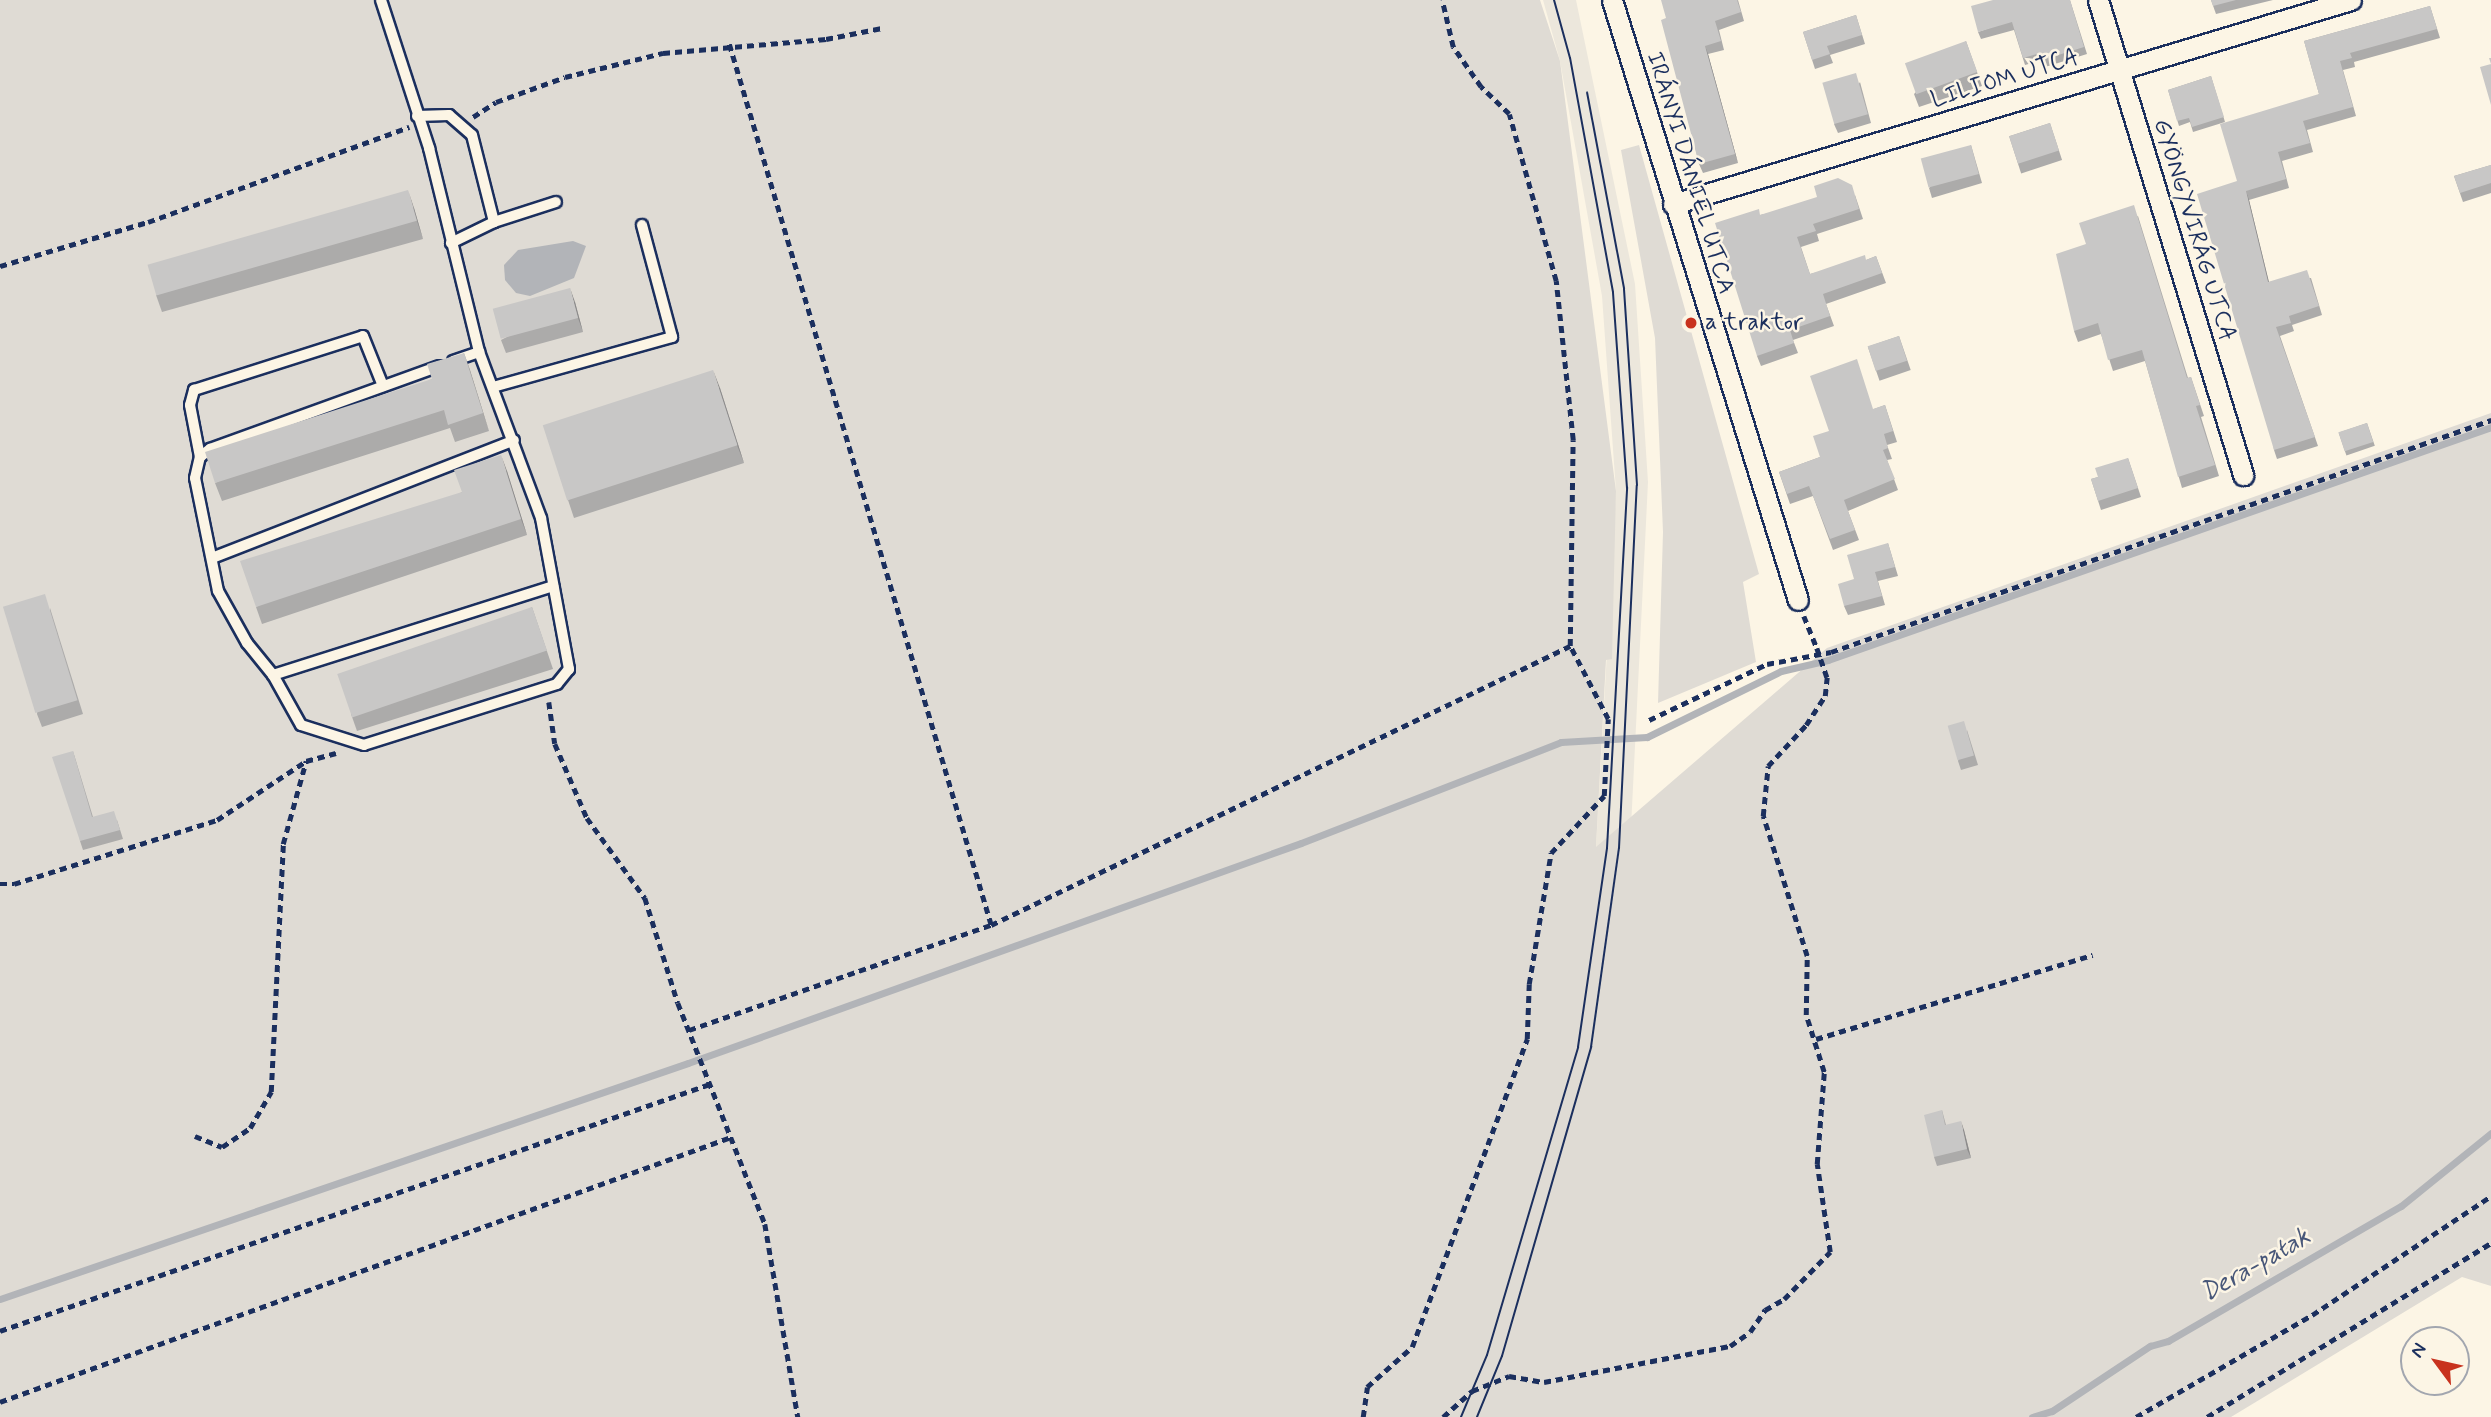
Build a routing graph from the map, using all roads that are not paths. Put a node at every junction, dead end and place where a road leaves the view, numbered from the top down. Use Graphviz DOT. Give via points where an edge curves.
graph roads {
  1 [pos="382,0"];
  2 [pos="1612,0"];
  3 [pos="2098,0"];
  4 [pos="2351,0"];
  5 [pos="2119,71"];
  6 [pos="419,119"];
  7 [pos="556,202"];
  8 [pos="1673,204"];
  9 [pos="494,222"];
  10 [pos="642,225"];
  11 [pos="451,243"];
  12 [pos="479,352"];
  13 [pos="383,386"];
  14 [pos="493,387"];
  15 [pos="514,440"];
  16 [pos="200,457"];
  17 [pos="2242,475"];
  18 [pos="212,558"];
  19 [pos="554,586"];
  20 [pos="1798,600"];
  21 [pos="273,675"];
  1 -- 6 [label="lane"];
  2 -- 8 [label="street, IRÁNYI DÁNIEL UTCA"];
  3 -- 5 [label="street, GYÖNGYVIRÁG UTCA"];
  4 -- 5 [label="street, LILIOM UTCA"];
  5 -- 8 [label="street, LILIOM UTCA"];
  5 -- 17 [label="street, GYÖNGYVIRÁG UTCA"];
  6 -- 9 [label="lane" via="449,115 466,126"];
  6 -- 11 [label="lane"];
  7 -- 9 [label="lane"];
  8 -- 20 [label="street, IRÁNYI DÁNIEL UTCA"];
  9 -- 11 [label="lane"];
  10 -- 14 [label="lane" via="672,337"];
  11 -- 12 [label="lane"];
  12 -- 13 [label="lane"];
  12 -- 14 [label="lane"];
  13 -- 16 [label="lane"];
  13 -- 16 [label="lane" via="363,336 194,390 190,405"];
  14 -- 15 [label="lane"];
  15 -- 18 [label="lane"];
  15 -- 19 [label="lane" via="541,518"];
  16 -- 18 [label="lane" via="195,478"];
  18 -- 21 [label="lane" via="218,591 247,643"];
  19 -- 21 [label="lane"];
  19 -- 21 [label="lane" via="569,669 557,684 364,745 301,725"];
}
